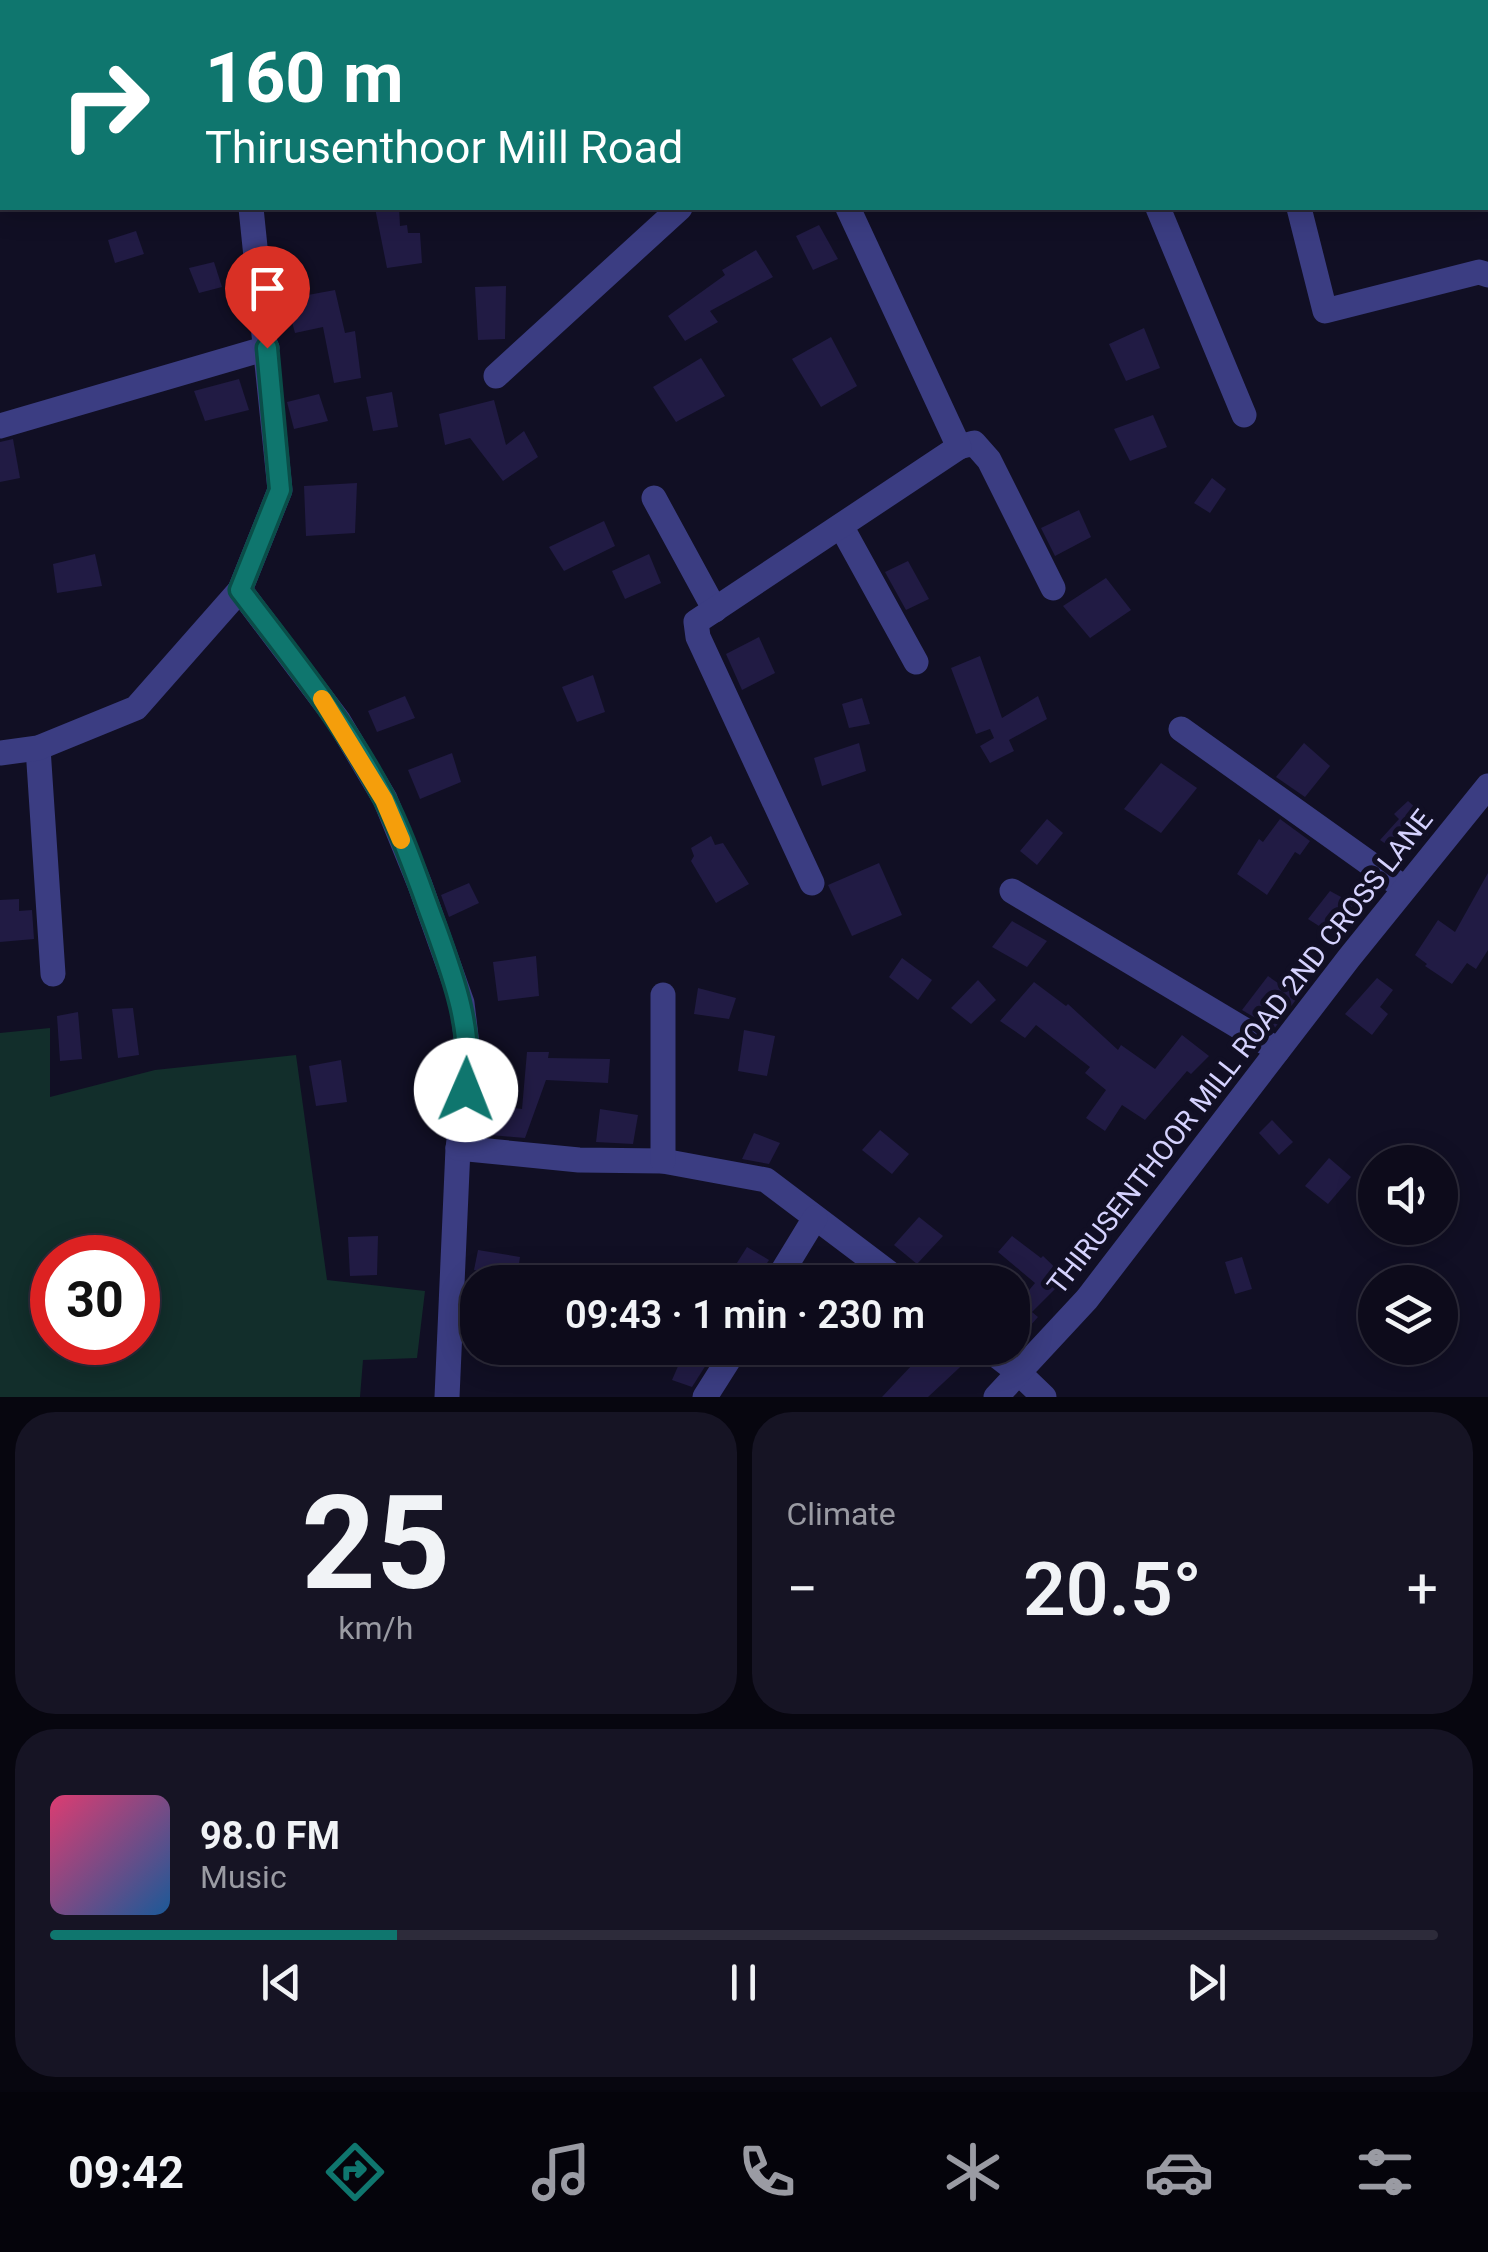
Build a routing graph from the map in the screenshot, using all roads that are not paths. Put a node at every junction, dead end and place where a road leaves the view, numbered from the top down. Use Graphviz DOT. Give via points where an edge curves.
graph roads {
  1 [pos="251,210"];
  2 [pos="678,210"];
  3 [pos="849,210"];
  4 [pos="1159,210"];
  5 [pos="1299,210"];
  6 [pos="1488,275"];
  7 [pos="267,348"];
  8 [pos="496,376"];
  9 [pos="1244,415"];
  10 [pos="0,426"];
  11 [pos="960,447"];
  12 [pos="654,498"];
  13 [pos="841,526"];
  14 [pos="1052,588"];
  15 [pos="240,590"];
  16 [pos="715,610"];
  17 [pos="916,662"];
  18 [pos="1181,729"];
  19 [pos="38,748"];
  20 [pos="0,753"];
  21 [pos="1488,786"];
  22 [pos="812,883"];
  23 [pos="1404,888"];
  24 [pos="1012,891"];
  25 [pos="53,974"];
  26 [pos="664,995"];
  27 [pos="1278,1050"];
  28 [pos="458,1148"];
  29 [pos="663,1161"];
  30 [pos="815,1218"];
  31 [pos="786,1265"];
  32 [pos="878,1265"];
  33 [pos="726,1365"];
  34 [pos="1009,1365"];
  35 [pos="1018,1372"];
  36 [pos="447,1397"];
  37 [pos="706,1397"];
  38 [pos="996,1397"];
  39 [pos="1044,1397"];
  1 -- 7 [label="street"];
  2 -- 8 [label="street"];
  3 -- 11 [label="street"];
  4 -- 9 [label="street"];
  5 -- 6 [label="street" via="1325,310 1478,272"];
  7 -- 10 [label="street"];
  7 -- 15 [label="street" via="280,490"];
  11 -- 13 [label="street"];
  11 -- 14 [label="street" via="974,443 988,460"];
  12 -- 16 [label="street"];
  13 -- 16 [label="street"];
  13 -- 17 [label="street"];
  15 -- 19 [label="street" via="136,708"];
  15 -- 28 [label="street" via="338,720 384,800 420,885 462,1003 469,1061"];
  16 -- 22 [label="street" via="696,622 698,637"];
  18 -- 23 [label="street"];
  19 -- 20 [label="street"];
  19 -- 25 [label="street"];
  21 -- 23 [label="street, THIRUSENTHOOR MILL ROAD 2ND CROSS LANE"];
  23 -- 27 [label="street, THIRUSENTHOOR MILL ROAD 2ND CROSS LANE"];
  24 -- 27 [label="street"];
  26 -- 29 [label="street"];
  27 -- 35 [label="street, THIRUSENTHOOR MILL ROAD 2ND CROSS LANE" via="1087,1299"];
  28 -- 29 [label="street"];
  28 -- 36 [label="street"];
  29 -- 30 [label="street" via="766,1180"];
  30 -- 31 [label="street"];
  30 -- 32 [label="street"];
  33 -- 37 [label="street"];
  34 -- 35 [label="street"];
  35 -- 38 [label="street, THIRUSENTHOOR MILL ROAD 2ND CROSS LANE"];
  35 -- 39 [label="street"];
}
